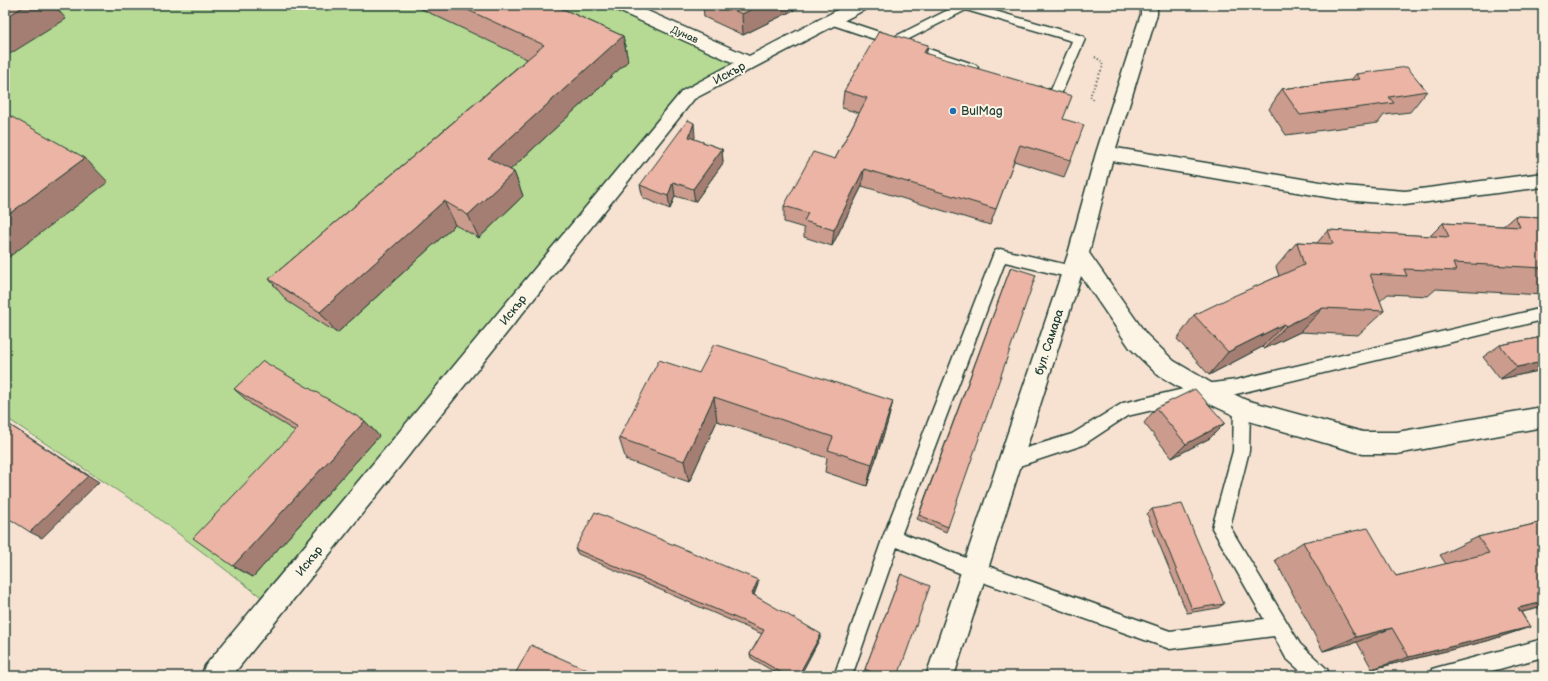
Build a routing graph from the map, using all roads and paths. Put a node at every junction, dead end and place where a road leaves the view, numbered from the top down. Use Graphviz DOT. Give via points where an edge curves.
graph roads {
  1 [pos="620,5"];
  2 [pos="860,5"];
  3 [pos="1149,5"];
  4 [pos="831,20"];
  5 [pos="894,42"];
  6 [pos="1074,52"];
  7 [pos="749,63"];
  8 [pos="982,72"];
  9 [pos="1026,86"];
  10 [pos="1119,109"];
  11 [pos="1104,153"];
  12 [pos="1543,180"];
  13 [pos="1075,263"];
  14 [pos="1543,314"];
  15 [pos="1205,391"];
  16 [pos="1242,408"];
  17 [pos="1543,417"];
  18 [pos="1010,461"];
  19 [pos="892,537"];
  20 [pos="974,570"];
  21 [pos="1278,626"];
  22 [pos="1543,648"];
  23 [pos="215,676"];
  24 [pos="843,676"];
  25 [pos="940,676"];
  26 [pos="1320,676"];
  27 [pos="1439,676"];
  1 -- 7 [label="street, Дунав"];
  2 -- 4 [label="street, Искър"];
  3 -- 10 [label="street, бул. Самара" via="1149,14"];
  4 -- 5 [label="lane"];
  4 -- 7 [label="street, Искър"];
  5 -- 6 [label="lane" via="965,6 1078,39"];
  5 -- 8 [label="lane"];
  6 -- 9 [label="lane" via="1055,96"];
  6 -- 10 [label="path" via="1101,61 1103,66 1090,96 1096,101"];
  7 -- 23 [label="street, Искър" via="688,95"];
  10 -- 11 [label="street, бул. Самара"];
  11 -- 12 [label="street" via="1298,186 1405,198"];
  11 -- 13 [label="street, бул. Самара"];
  13 -- 15 [label="street" via="1138,341 1166,368"];
  13 -- 18 [label="street, бул. Самара"];
  13 -- 19 [label="lane" via="1000,255"];
  14 -- 15 [label="lane" via="1236,387"];
  15 -- 16 [label="street"];
  15 -- 18 [label="lane" via="1123,410 1078,440"];
  16 -- 17 [label="street" via="1363,443 1397,443"];
  16 -- 21 [label="lane" via="1241,451 1221,528"];
  18 -- 20 [label="street, бул. Самара"];
  19 -- 20 [label="lane"];
  19 -- 24 [label="lane"];
  20 -- 21 [label="lane" via="1170,640"];
  20 -- 25 [label="street, бул. Самара"];
  21 -- 26 [label="lane" via="1293,652"];
  22 -- 27 [label="lane"];
}
